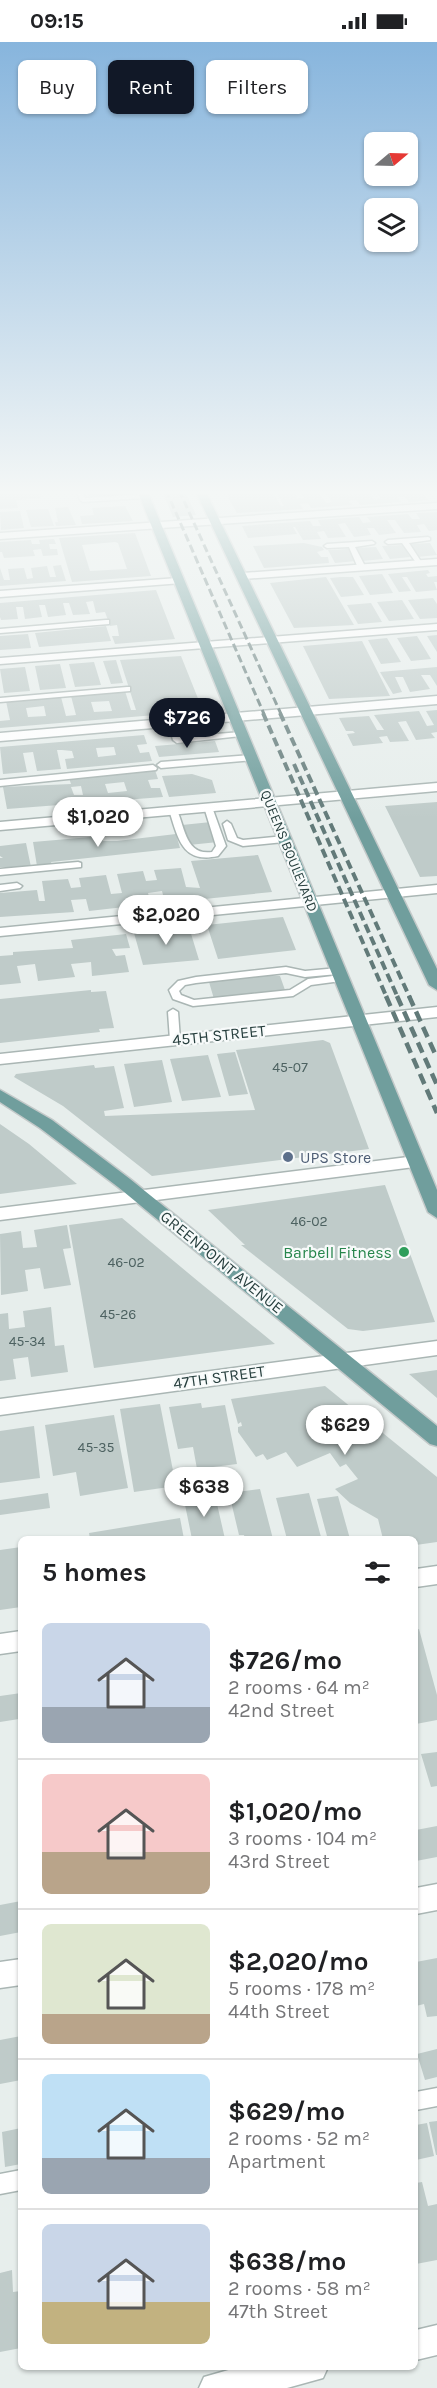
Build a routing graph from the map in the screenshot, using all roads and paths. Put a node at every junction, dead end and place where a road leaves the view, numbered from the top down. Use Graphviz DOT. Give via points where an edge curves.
graph roads {
  1 [pos="186,599"];
  2 [pos="254,599"];
  3 [pos="106,622"];
  4 [pos="437,627"];
  5 [pos="0,631"];
  6 [pos="273,640"];
  7 [pos="204,645"];
  8 [pos="0,661"];
  9 [pos="127,689"];
  10 [pos="0,700"];
  11 [pos="437,700"];
  12 [pos="306,711"];
  13 [pos="234,717"];
  14 [pos="172,722"];
  15 [pos="241,734"];
  16 [pos="0,737"];
  17 [pos="250,758"];
  18 [pos="0,783"];
  19 [pos="437,787"];
  20 [pos="346,795"];
  21 [pos="268,802"];
  22 [pos="208,807"];
  23 [pos="173,810"];
  24 [pos="227,824"];
  25 [pos="0,826"];
  26 [pos="284,839"];
  27 [pos="78,865"];
  28 [pos="0,872"];
  29 [pos="17,886"];
  30 [pos="0,888"];
  31 [pos="437,889"];
  32 [pos="393,893"];
  33 [pos="309,901"];
  34 [pos="0,932"];
  35 [pos="339,975"];
  36 [pos="437,985"];
  37 [pos="173,1012"];
  38 [pos="437,1012"];
  39 [pos="358,1020"];
  40 [pos="175,1040"];
  41 [pos="0,1059"];
  42 [pos="0,1095"];
  43 [pos="416,1162"];
  44 [pos="140,1196"];
  45 [pos="437,1212"];
  46 [pos="0,1214"];
  47 [pos="437,1348"];
  48 [pos="342,1361"];
  49 [pos="0,1407"];
  50 [pos="437,1437"];
  51 [pos="437,1575"];
  52 [pos="418,1578"];
  53 [pos="18,1641"];
  54 [pos="0,1644"];
  55 [pos="437,1897"];
  56 [pos="418,1901"];
  57 [pos="18,1972"];
  58 [pos="0,1975"];
  59 [pos="437,2097"];
  60 [pos="418,2102"];
  61 [pos="18,2181"];
  62 [pos="0,2184"];
  63 [pos="437,2340"];
  64 [pos="418,2345"];
  65 [pos="298,2370"];
  66 [pos="215,2388"];
  1 -- 7 [label="main road, QUEENS BOULEVARD"];
  2 -- 6 [label="main road"];
  3 -- 5 [label="lane"];
  4 -- 6 [label="street"];
  6 -- 7 [label="street"];
  6 -- 12 [label="main road"];
  7 -- 8 [label="street"];
  7 -- 13 [label="main road, QUEENS BOULEVARD"];
  9 -- 10 [label="lane"];
  11 -- 12 [label="street"];
  12 -- 13 [label="street"];
  12 -- 20 [label="main road"];
  13 -- 14 [label="street"];
  13 -- 15 [label="main road, QUEENS BOULEVARD"];
  14 -- 15 [label="lane" via="177,740"];
  14 -- 16 [label="street"];
  15 -- 17 [label="main road, QUEENS BOULEVARD"];
  17 -- 18 [label="lane"];
  17 -- 21 [label="main road, QUEENS BOULEVARD"];
  19 -- 20 [label="street"];
  20 -- 21 [label="street"];
  20 -- 32 [label="main road"];
  21 -- 22 [label="street"];
  21 -- 26 [label="main road, QUEENS BOULEVARD"];
  22 -- 23 [label="street"];
  22 -- 23 [label="lane" via="221,846 218,852 206,856 195,855 188,849"];
  23 -- 25 [label="street"];
  24 -- 26 [label="lane" via="233,840 243,843"];
  26 -- 33 [label="main road, QUEENS BOULEVARD"];
  27 -- 28 [label="lane"];
  29 -- 30 [label="lane"];
  31 -- 32 [label="street"];
  32 -- 33 [label="street"];
  32 -- 36 [label="main road"];
  33 -- 34 [label="street"];
  33 -- 35 [label="main road, QUEENS BOULEVARD"];
  35 -- 35 [label="lane" via="286,970 182,983 174,990 177,997 193,1003 293,993 308,982"];
  35 -- 39 [label="main road, QUEENS BOULEVARD"];
  37 -- 40 [label="lane"];
  38 -- 39 [label="street, 45TH STREET"];
  39 -- 40 [label="street, 45TH STREET"];
  39 -- 43 [label="main road, QUEENS BOULEVARD"];
  40 -- 41 [label="street, 45TH STREET"];
  42 -- 44 [label="main road, GREENPOINT AVENUE"];
  43 -- 44 [label="street"];
  43 -- 45 [label="main road, QUEENS BOULEVARD"];
  44 -- 46 [label="street"];
  44 -- 48 [label="main road, GREENPOINT AVENUE"];
  47 -- 48 [label="street, 47TH STREET"];
  48 -- 49 [label="street, 47TH STREET"];
  48 -- 50 [label="main road, GREENPOINT AVENUE"];
  51 -- 52 [label="street"];
  53 -- 54 [label="street"];
  55 -- 56 [label="street"];
  57 -- 58 [label="street"];
  59 -- 60 [label="lane"];
  61 -- 62 [label="lane"];
  63 -- 64 [label="street"];
  65 -- 66 [label="street"];
}
